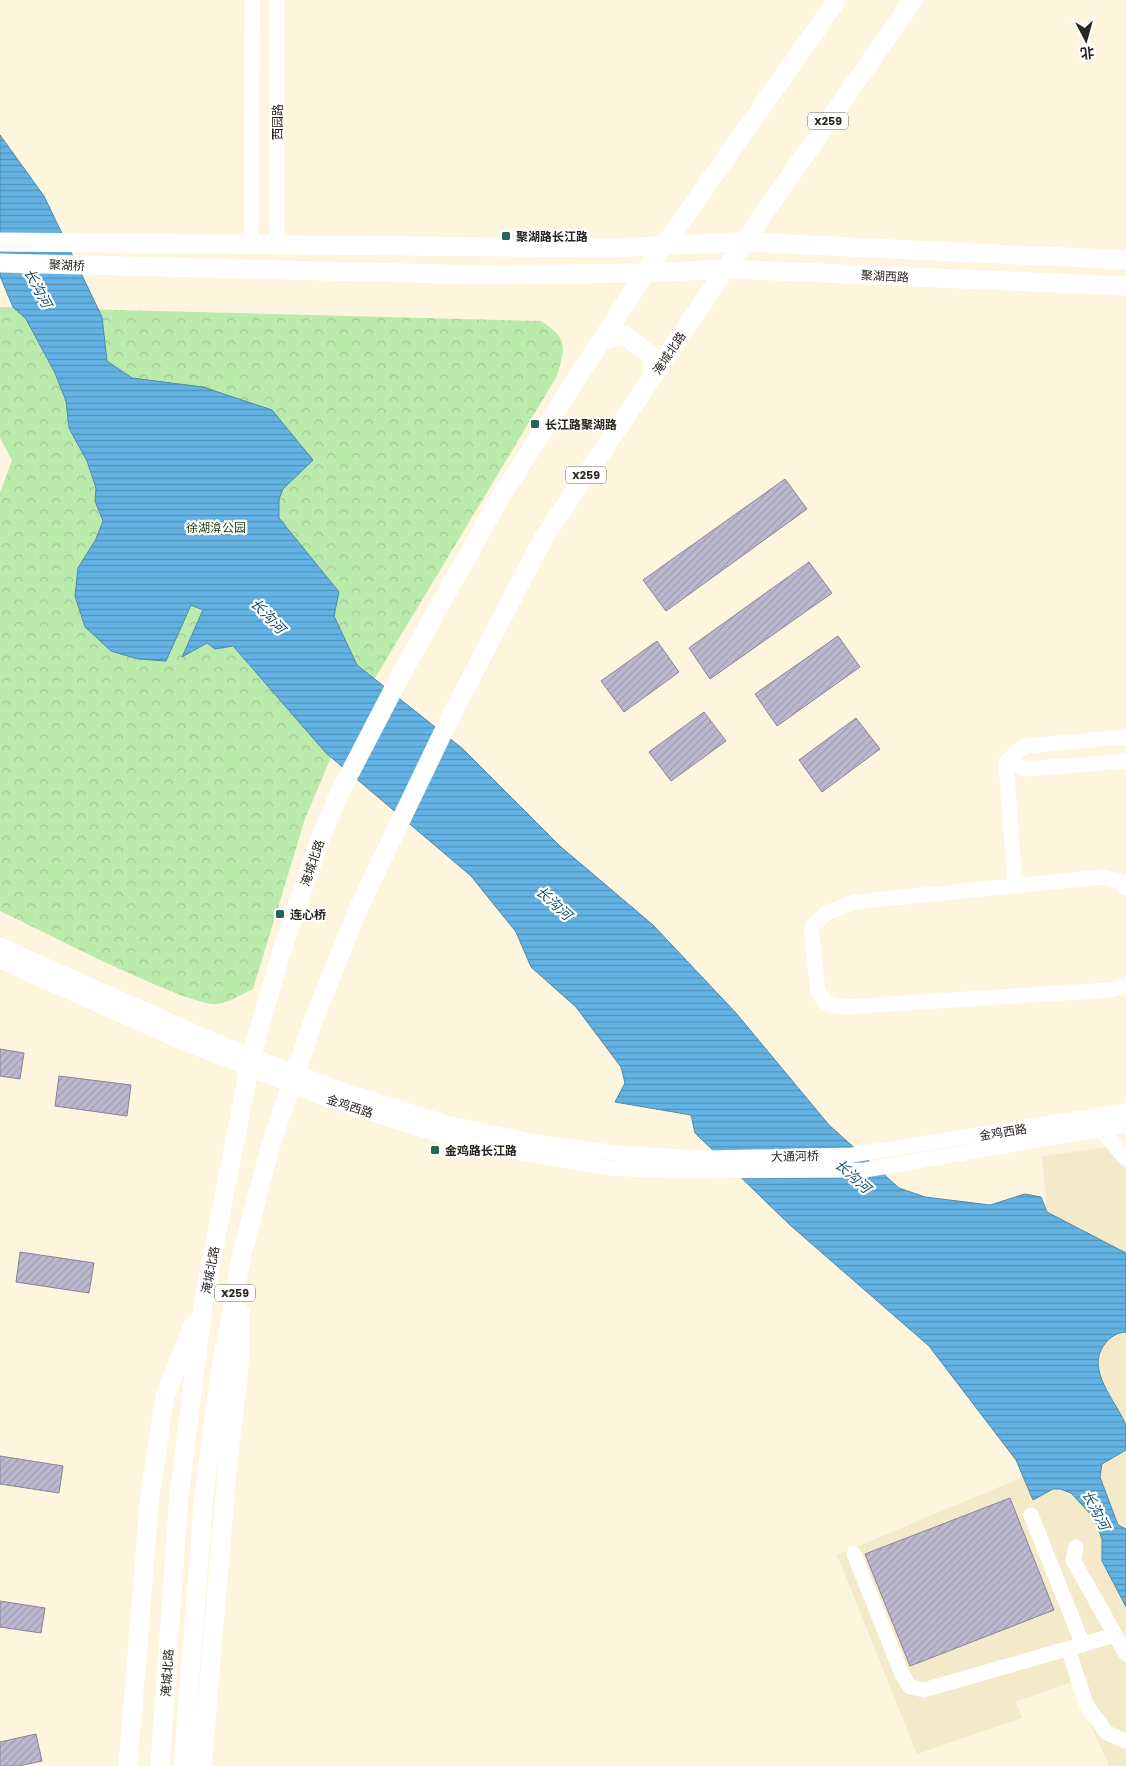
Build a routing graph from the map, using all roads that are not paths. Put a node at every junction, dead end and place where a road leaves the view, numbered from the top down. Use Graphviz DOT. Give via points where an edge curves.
graph roads {
  1 [pos="252,0"];
  2 [pos="277,0"];
  3 [pos="837,0"];
  4 [pos="913,0"];
  5 [pos="0,242"];
  6 [pos="744,242"];
  7 [pos="252,243"];
  8 [pos="277,244"];
  9 [pos="663,246"];
  10 [pos="1126,260"];
  11 [pos="0,263"];
  12 [pos="726,269"];
  13 [pos="644,273"];
  14 [pos="1126,286"];
  15 [pos="600,342"];
  16 [pos="654,376"];
  17 [pos="1126,737"];
  18 [pos="1126,761"];
  19 [pos="1006,762"];
  20 [pos="1015,885"];
  21 [pos="1126,888"];
  22 [pos="0,945"];
  23 [pos="0,961"];
  24 [pos="1126,986"];
  25 [pos="251,1062"];
  26 [pos="294,1079"];
  27 [pos="1126,1112"];
  28 [pos="1126,1125"];
  29 [pos="1101,1130"];
  30 [pos="881,1151"];
  31 [pos="709,1158"];
  32 [pos="1126,1159"];
  33 [pos="890,1166"];
  34 [pos="721,1170"];
  35 [pos="242,1254"];
  36 [pos="204,1298"];
  37 [pos="1031,1515"];
  38 [pos="1076,1547"];
  39 [pos="854,1554"];
  40 [pos="1115,1635"];
  41 [pos="1083,1645"];
  42 [pos="1068,1649"];
  43 [pos="1126,1654"];
  44 [pos="1126,1741"];
  45 [pos="128,1766"];
  46 [pos="160,1766"];
  47 [pos="183,1766"];
  48 [pos="202,1766"];
  1 -- 7 [label="street, 西园路"];
  2 -- 8 [label="street, 西园路"];
  3 -- 9 [label="main road, X259"];
  4 -- 6 [label="main road, 淹城北路 / X259"];
  5 -- 7 [label="main road, 聚湖桥"];
  6 -- 9 [label="main road, 聚湖桥"];
  6 -- 10 [label="main road"];
  6 -- 12 [label="main road, 淹城北路 / X259"];
  7 -- 8 [label="main road, 聚湖桥"];
  8 -- 9 [label="main road, 聚湖桥"];
  9 -- 13 [label="main road, X259"];
  11 -- 13 [label="main road, 聚湖桥" via="483,275"];
  12 -- 13 [label="main road, 聚湖西路"];
  12 -- 14 [label="main road, 聚湖西路"];
  12 -- 16 [label="main road, 淹城北路 / X259"];
  13 -- 15 [label="main road, X259"];
  15 -- 16 [label="main road" via="624,335 652,356"];
  15 -- 25 [label="main road, 淹城北路 / X259" via="502,494 403,670 341,790 321,836 281,953"];
  16 -- 26 [label="main road, 淹城北路 / X259" via="544,537 449,720 352,925 313,1021"];
  17 -- 19 [label="street" via="1025,746"];
  18 -- 19 [label="street" via="1027,769"];
  19 -- 20 [label="street"];
  20 -- 21 [label="street" via="1102,876 1120,881"];
  20 -- 24 [label="street" via="855,902 826,913 811,928 818,992 826,1004 842,1008 1110,990"];
  22 -- 25 [label="street, 金鸡西路" via="217,1042"];
  23 -- 25 [label="street, 金鸡西路" via="179,1041"];
  25 -- 26 [label="street, 金鸡西路"];
  25 -- 36 [label="main road, 淹城北路 / X259"];
  26 -- 31 [label="street, 金鸡西路" via="446,1123 541,1143 626,1154"];
  26 -- 34 [label="street, 金鸡西路" via="331,1101 469,1144 610,1168"];
  26 -- 35 [label="main road, 淹城北路 / X259" via="271,1144"];
  27 -- 30 [label="street, 金鸡西路"];
  28 -- 29 [label="street, 金鸡西路"];
  29 -- 32 [label="street"];
  29 -- 33 [label="street, 金鸡西路"];
  30 -- 31 [label="street, 大通河桥" via="852,1155"];
  33 -- 34 [label="street, 大通河桥" via="865,1170"];
  35 -- 47 [label="main road, 淹城北路 / X259" via="219,1380 204,1495"];
  35 -- 48 [label="main road" via="239,1368"];
  36 -- 45 [label="main road" via="165,1396 150,1494"];
  36 -- 46 [label="main road, 淹城北路 / X259" via="179,1495"];
  37 -- 41 [label="street"];
  38 -- 40 [label="street" via="1073,1560"];
  39 -- 42 [label="street" via="910,1687 924,1690"];
  40 -- 41 [label="street"];
  40 -- 43 [label="street"];
  41 -- 42 [label="street"];
  42 -- 44 [label="street" via="1087,1706 1107,1733"];
}
